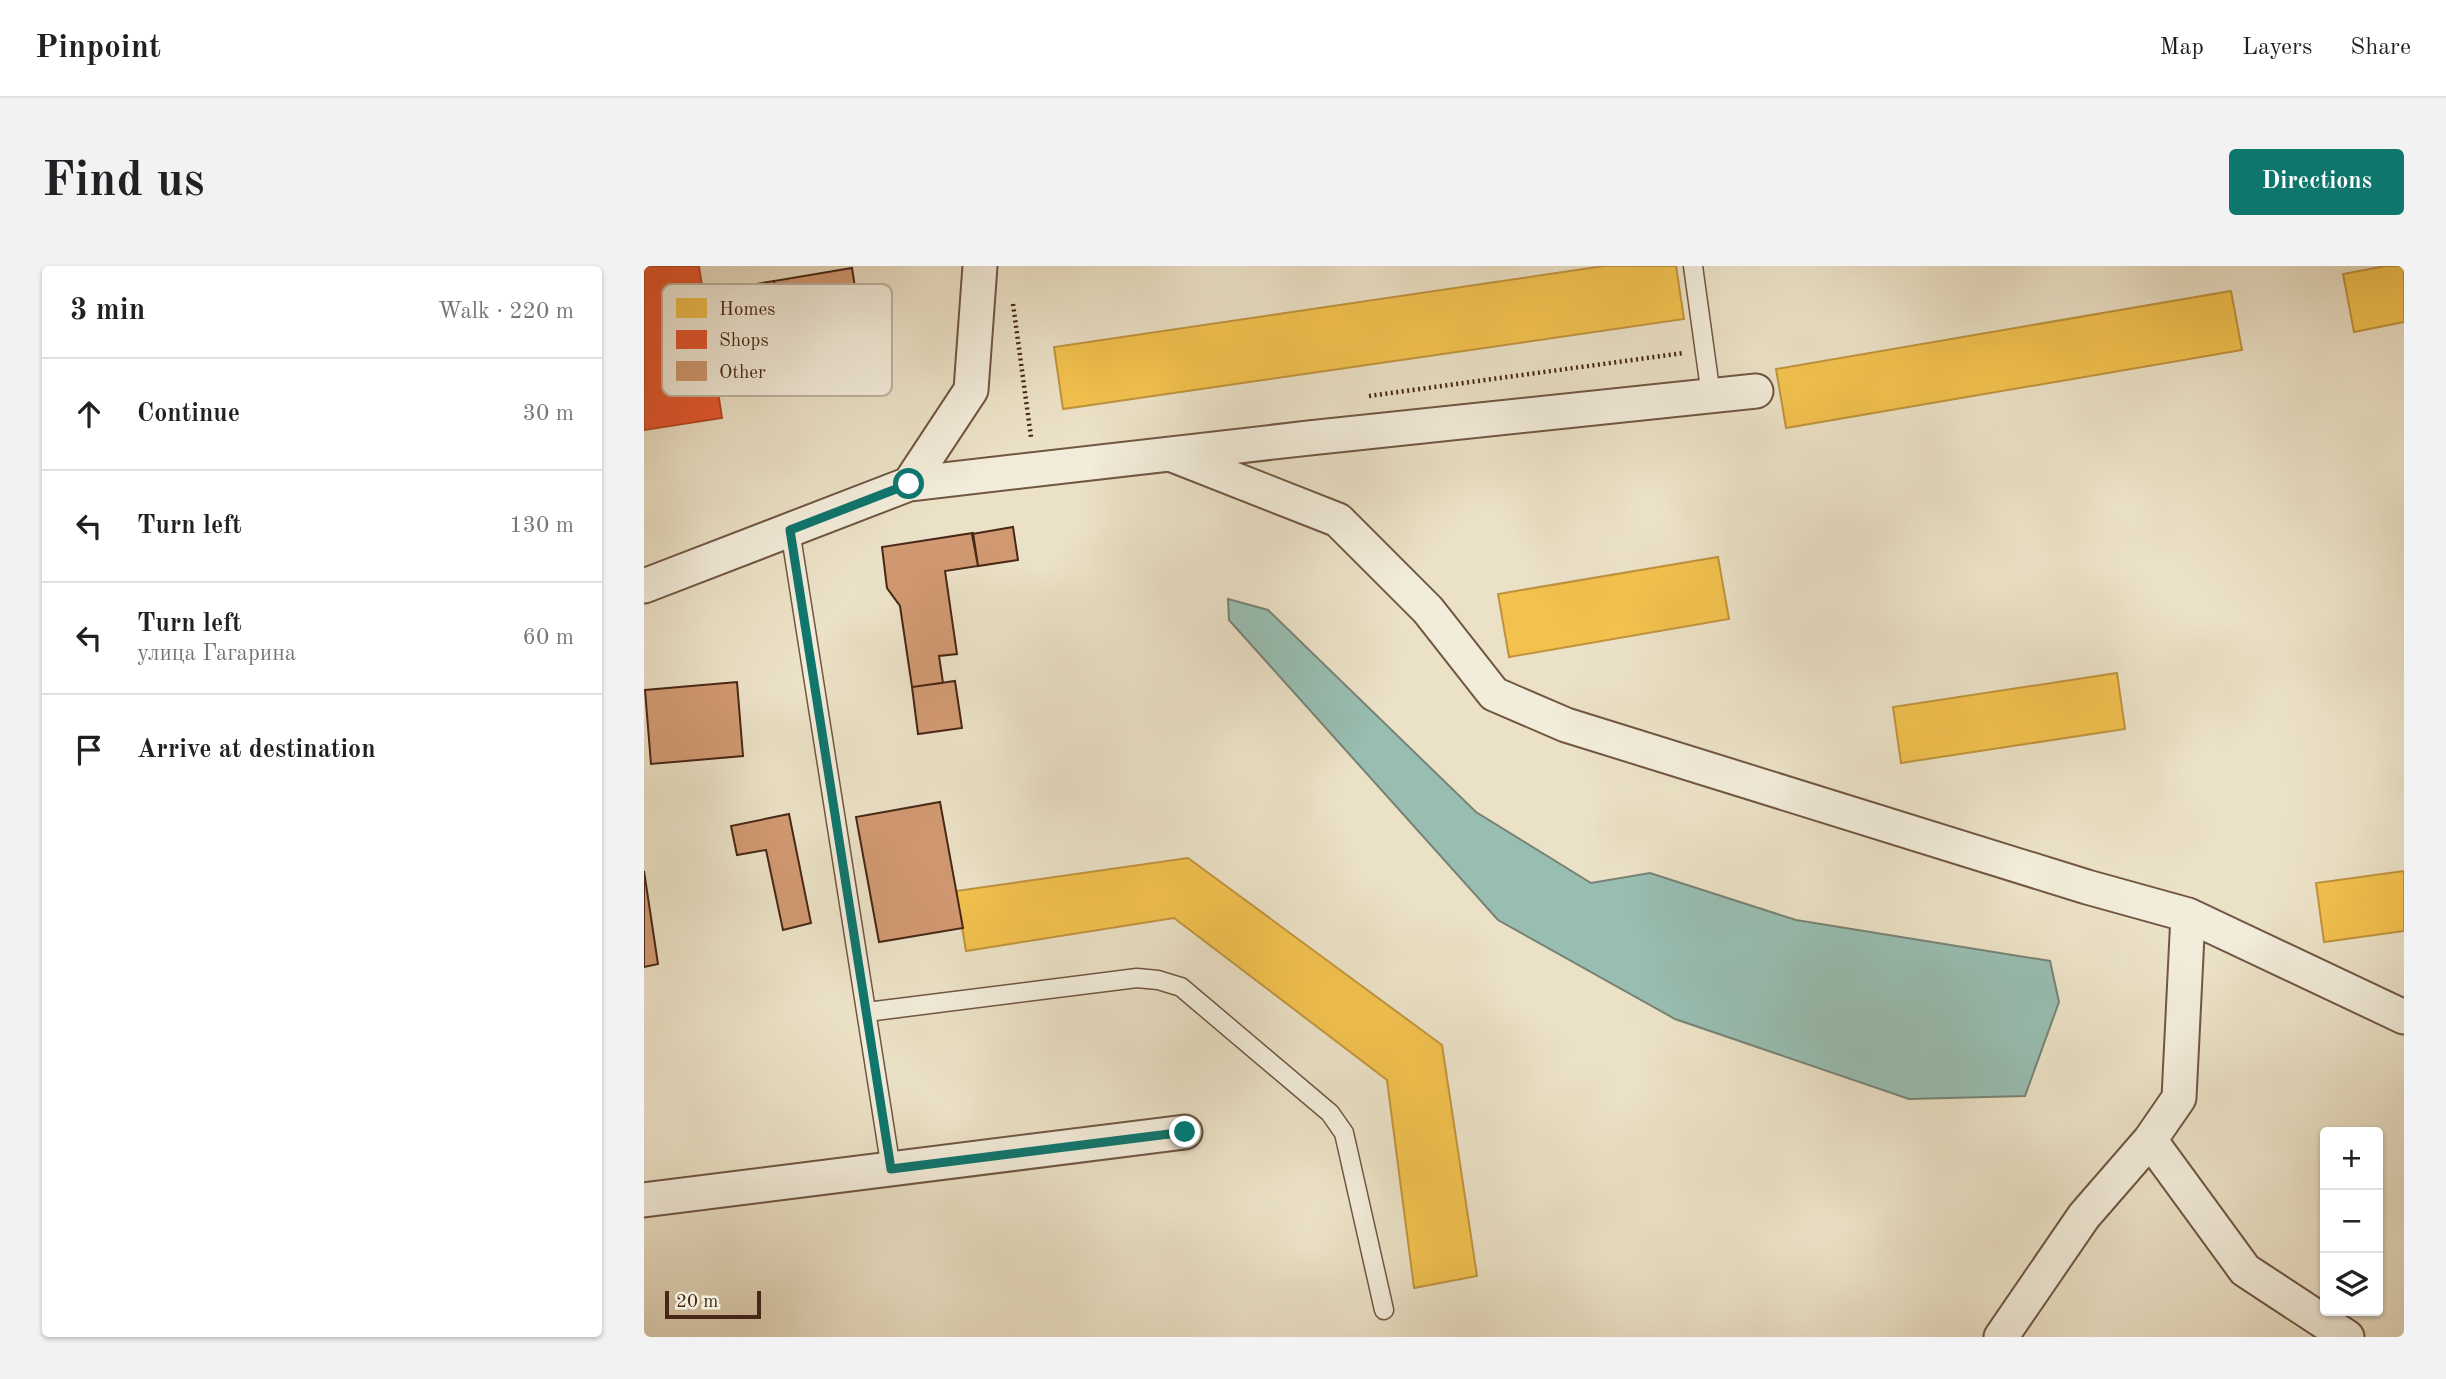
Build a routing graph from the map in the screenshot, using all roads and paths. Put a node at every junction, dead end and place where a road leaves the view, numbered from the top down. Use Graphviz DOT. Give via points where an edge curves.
graph roads {
  1 [pos="979,266"];
  2 [pos="1693,266"];
  3 [pos="1011,292"];
  4 [pos="1704,351"];
  5 [pos="1756,391"];
  6 [pos="1711,396"];
  7 [pos="1361,397"];
  8 [pos="1031,441"];
  9 [pos="1170,454"];
  10 [pos="909,484"];
  11 [pos="790,530"];
  12 [pos="644,586"];
  13 [pos="2188,915"];
  14 [pos="867,1012"];
  15 [pos="2404,1017"];
  16 [pos="1185,1132"];
  17 [pos="2150,1140"];
  18 [pos="891,1169"];
  19 [pos="644,1200"];
  20 [pos="1384,1310"];
  21 [pos="2001,1337"];
  22 [pos="2347,1337"];
  1 -- 10 [label="street" via="971,390"];
  2 -- 4 [label="lane"];
  3 -- 8 [label="path"];
  4 -- 6 [label="lane"];
  4 -- 7 [label="path"];
  5 -- 6 [label="street"];
  6 -- 9 [label="street"];
  9 -- 10 [label="street"];
  9 -- 13 [label="street" via="1338,520 1428,610 1494,694 1566,726"];
  10 -- 11 [label="street"];
  11 -- 12 [label="street"];
  11 -- 14 [label="lane"];
  13 -- 15 [label="street"];
  13 -- 17 [label="street" via="2179,1098"];
  14 -- 18 [label="lane"];
  14 -- 20 [label="lane" via="1137,978 1181,988 1330,1113 1344,1133"];
  16 -- 18 [label="street"];
  17 -- 21 [label="street" via="2084,1216"];
  17 -- 22 [label="street" via="2245,1269"];
  18 -- 19 [label="street"];
}
